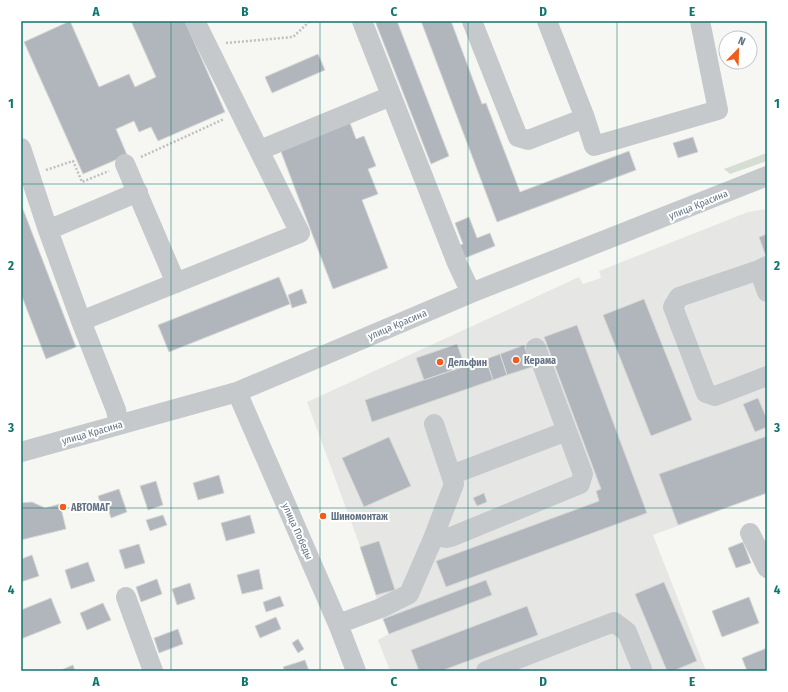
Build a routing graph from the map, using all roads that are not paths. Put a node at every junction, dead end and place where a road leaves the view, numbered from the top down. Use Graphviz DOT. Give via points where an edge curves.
graph roads {
  1 [pos="195,21"];
  2 [pos="362,21"];
  3 [pos="472,21"];
  4 [pos="547,21"];
  5 [pos="700,21"];
  6 [pos="391,96"];
  7 [pos="585,118"];
  8 [pos="21,148"];
  9 [pos="260,150"];
  10 [pos="125,164"];
  11 [pos="767,176"];
  12 [pos="138,192"];
  13 [pos="48,230"];
  14 [pos="763,268"];
  15 [pos="176,283"];
  16 [pos="767,292"];
  17 [pos="471,293"];
  18 [pos="81,321"];
  19 [pos="536,348"];
  20 [pos="767,376"];
  21 [pos="237,392"];
  22 [pos="434,424"];
  23 [pos="119,425"];
  24 [pos="567,431"];
  25 [pos="21,452"];
  26 [pos="451,475"];
  27 [pos="750,533"];
  28 [pos="434,536"];
  29 [pos="767,568"];
  30 [pos="126,597"];
  31 [pos="338,624"];
  32 [pos="153,671"];
  33 [pos="356,671"];
  34 [pos="486,671"];
  35 [pos="641,671"];
  1 -- 9 [label="street"];
  2 -- 6 [label="street"];
  3 -- 7 [label="street" via="518,137 528,140"];
  4 -- 7 [label="street"];
  5 -- 7 [label="street" via="718,110 594,146"];
  6 -- 9 [label="street"];
  6 -- 17 [label="street"];
  8 -- 13 [label="street"];
  9 -- 15 [label="street" via="300,233"];
  10 -- 12 [label="street"];
  11 -- 17 [label="street, улица Красина"];
  12 -- 13 [label="street"];
  12 -- 15 [label="street"];
  13 -- 18 [label="street"];
  14 -- 16 [label="street"];
  14 -- 20 [label="street" via="679,297 673,307 706,393 715,396"];
  15 -- 18 [label="street"];
  17 -- 21 [label="street, улица Красина"];
  18 -- 23 [label="street" via="116,410"];
  19 -- 24 [label="street"];
  21 -- 23 [label="street, улица Красина"];
  21 -- 31 [label="street, улица Победы"];
  22 -- 26 [label="street"];
  23 -- 25 [label="street, улица Красина"];
  24 -- 26 [label="street"];
  24 -- 28 [label="street" via="583,474 580,484 446,538"];
  26 -- 28 [label="street" via="454,484"];
  27 -- 29 [label="street"];
  28 -- 31 [label="street" via="409,594"];
  30 -- 32 [label="street"];
  31 -- 33 [label="street, улица Победы"];
  34 -- 35 [label="street" via="614,622 627,632"];
}
